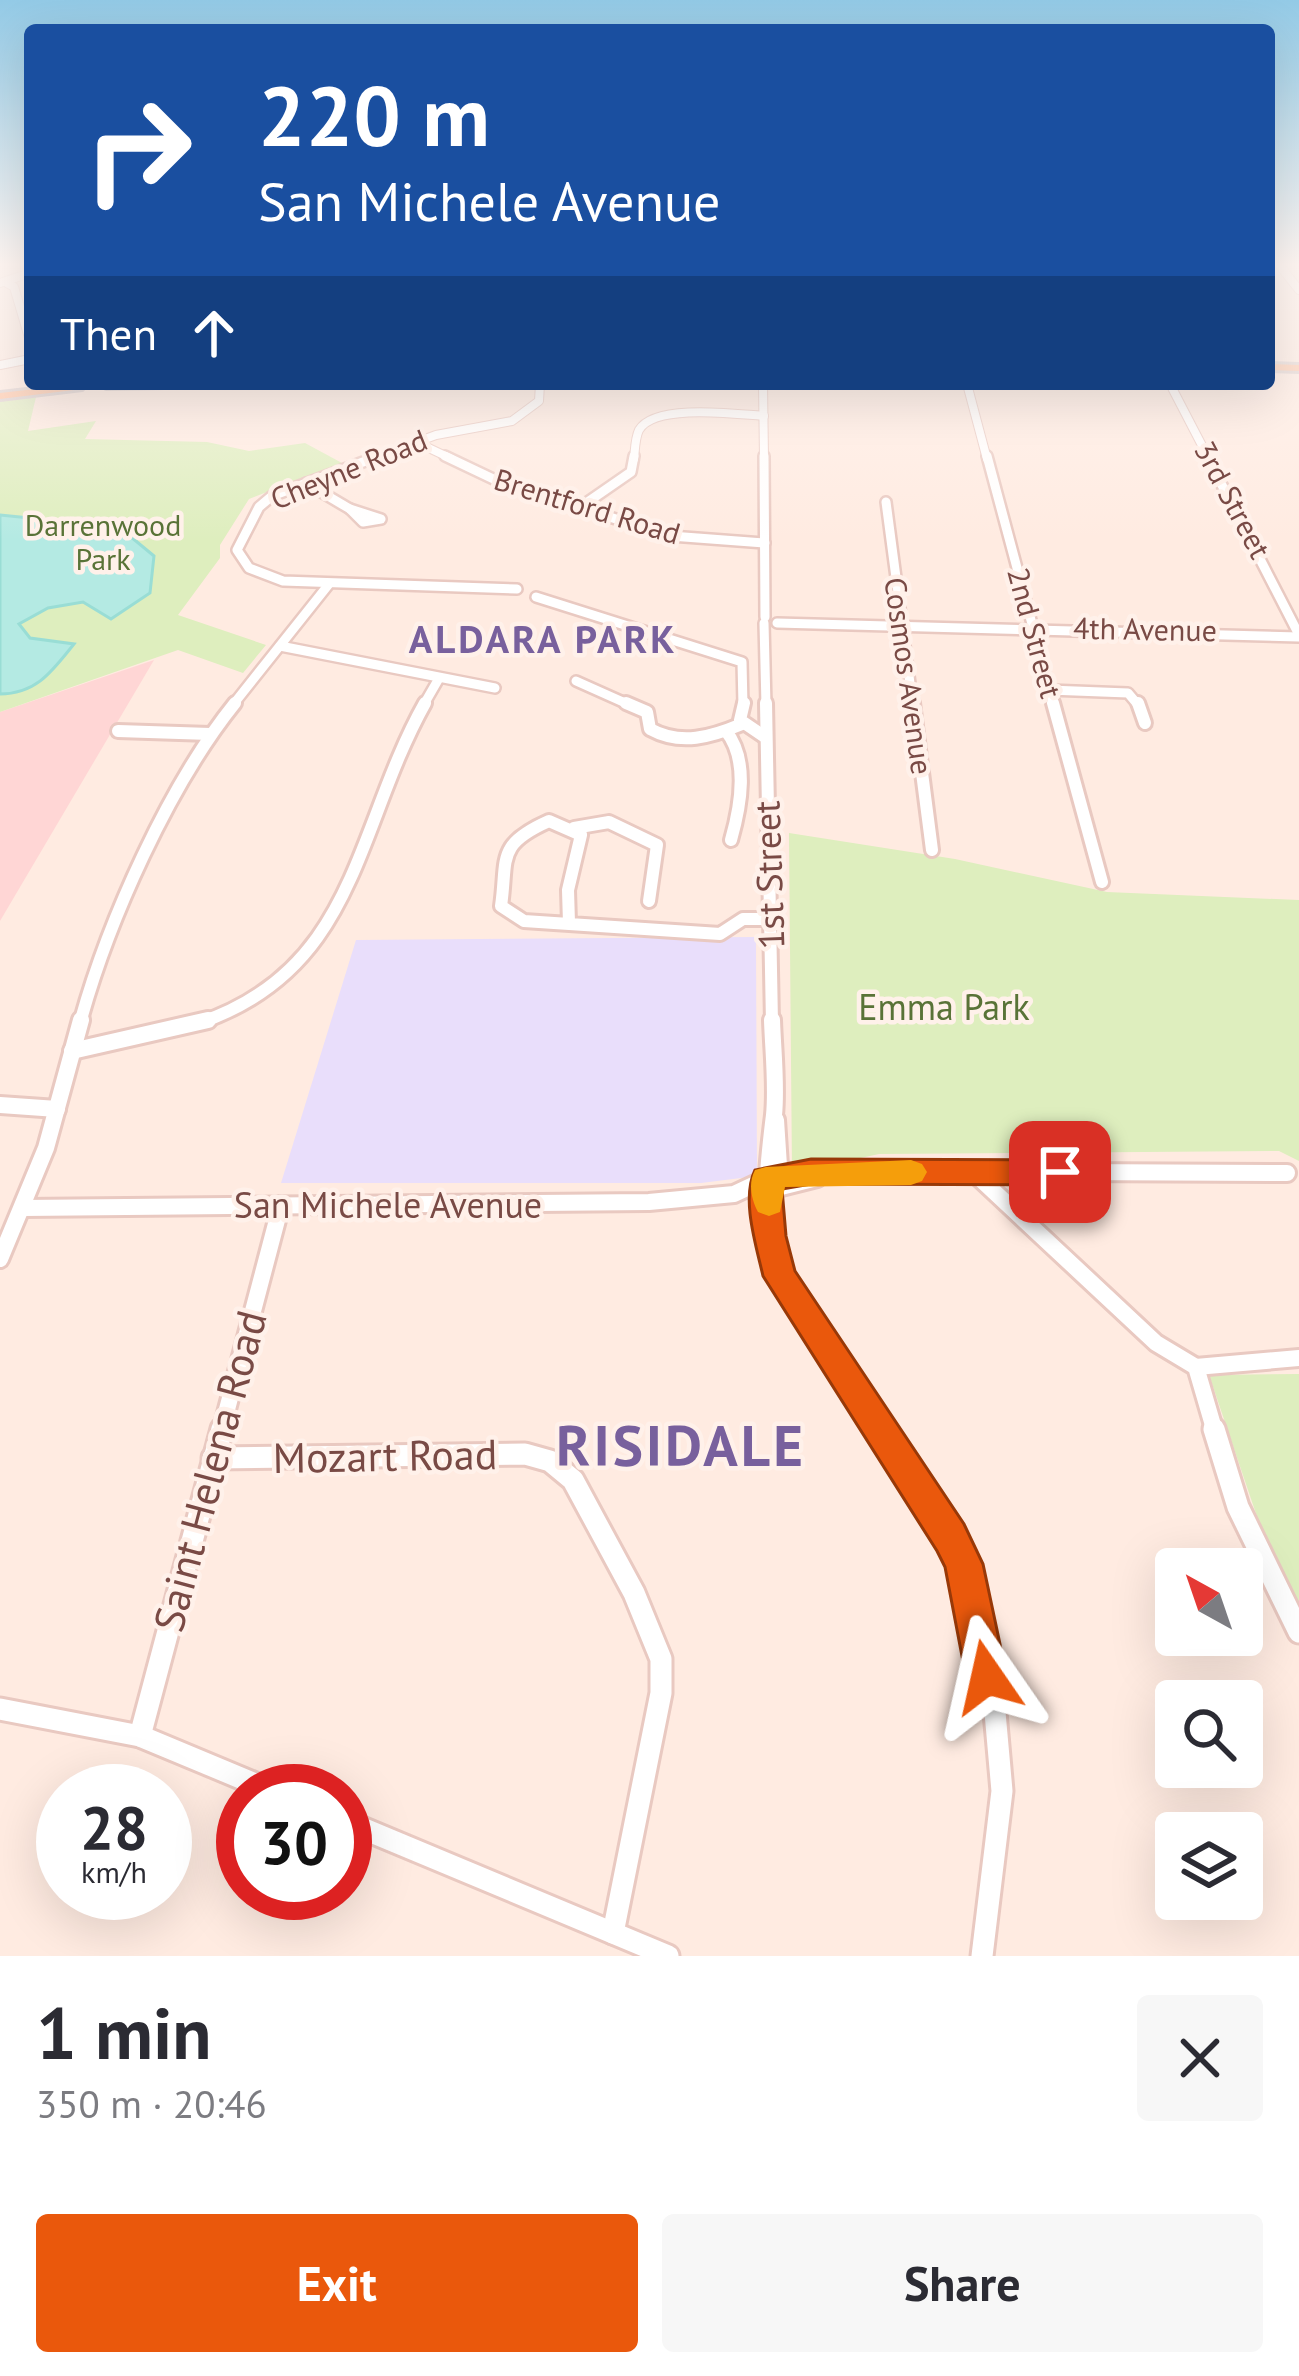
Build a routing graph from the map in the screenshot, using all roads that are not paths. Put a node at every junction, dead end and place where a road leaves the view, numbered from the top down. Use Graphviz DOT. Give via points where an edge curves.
graph roads {
  1 [pos="65,390"];
  2 [pos="540,390"];
  3 [pos="763,390"];
  4 [pos="969,390"];
  5 [pos="1173,390"];
  6 [pos="0,396"];
  7 [pos="764,416"];
  8 [pos="416,442"];
  9 [pos="306,483"];
  10 [pos="886,502"];
  11 [pos="579,508"];
  12 [pos="350,509"];
  13 [pos="765,543"];
  14 [pos="329,584"];
  15 [pos="518,589"];
  16 [pos="536,597"];
  17 [pos="770,620"];
  18 [pos="901,624"];
  19 [pos="1033,628"];
  20 [pos="1297,629"];
  21 [pos="280,646"];
  22 [pos="438,680"];
  23 [pos="576,681"];
  24 [pos="495,688"];
  25 [pos="1049,689"];
  26 [pos="1145,723"];
  27 [pos="742,724"];
  28 [pos="118,731"];
  29 [pos="726,731"];
  30 [pos="210,734"];
  31 [pos="765,736"];
  32 [pos="574,828"];
  33 [pos="731,840"];
  34 [pos="932,850"];
  35 [pos="1102,882"];
  36 [pos="650,901"];
  37 [pos="770,919"];
  38 [pos="569,923"];
  39 [pos="73,1051"];
  40 [pos="0,1105"];
  41 [pos="57,1109"];
  42 [pos="973,1172"];
  43 [pos="1286,1173"];
  44 [pos="768,1187"];
  45 [pos="281,1205"];
  46 [pos="23,1208"];
  47 [pos="0,1259"];
  48 [pos="1299,1358"];
  49 [pos="1196,1367"];
  50 [pos="213,1458"];
  51 [pos="1299,1632"];
  52 [pos="0,1709"];
  53 [pos="140,1736"];
  54 [pos="216,1768"];
  55 [pos="372,1832"];
  56 [pos="613,1933"];
  57 [pos="668,1956"];
  58 [pos="982,1956"];
  1 -- 6 [label="main road"];
  2 -- 8 [label="street, Cheyne Road" via="519,418"];
  3 -- 7 [label="street, 1st Street"];
  4 -- 19 [label="street, 2nd Street"];
  5 -- 20 [label="street, 3rd Street"];
  7 -- 11 [label="street" via="649,421 640,429 633,469"];
  7 -- 13 [label="street, 1st Street"];
  8 -- 9 [label="street, Cheyne Road"];
  8 -- 11 [label="street, Brentford Road" via="506,485"];
  9 -- 12 [label="street"];
  9 -- 14 [label="street, Cheyne Road" via="262,502 237,550 263,576"];
  10 -- 18 [label="street, Cosmos Avenue"];
  11 -- 13 [label="street, Brentford Road" via="688,540"];
  13 -- 17 [label="street, 1st Street"];
  14 -- 15 [label="street, Cheyne Road"];
  14 -- 21 [label="street"];
  16 -- 27 [label="street" via="742,662"];
  17 -- 18 [label="street, 4th Avenue"];
  17 -- 31 [label="street, 1st Street"];
  18 -- 19 [label="street, 4th Avenue"];
  18 -- 34 [label="street, Cosmos Avenue"];
  19 -- 20 [label="street, 4th Avenue"];
  19 -- 25 [label="street, 2nd Street"];
  21 -- 22 [label="street"];
  21 -- 30 [label="street"];
  22 -- 24 [label="street"];
  22 -- 39 [label="street" via="393,768 354,880 295,970 219,1017"];
  23 -- 29 [label="street" via="647,712 650,729 664,738"];
  25 -- 26 [label="street" via="1128,693"];
  25 -- 35 [label="street, 2nd Street"];
  27 -- 29 [label="street"];
  27 -- 31 [label="street"];
  28 -- 30 [label="street"];
  29 -- 33 [label="street" via="740,748"];
  30 -- 39 [label="street" via="123,900"];
  31 -- 37 [label="street, 1st Street"];
  32 -- 36 [label="street" via="609,822 657,845"];
  32 -- 38 [label="street" via="582,839 568,890"];
  32 -- 38 [label="street" via="549,820 517,834 499,882 501,906 515,919"];
  37 -- 38 [label="street" via="743,919 725,934"];
  37 -- 44 [label="street, 1st Street"];
  39 -- 41 [label="street"];
  40 -- 41 [label="street"];
  41 -- 46 [label="street"];
  42 -- 43 [label="street, San Michele Avenue"];
  42 -- 44 [label="street, San Michele Avenue" via="830,1173"];
  42 -- 49 [label="street" via="1156,1343"];
  44 -- 45 [label="street, San Michele Avenue" via="607,1204"];
  44 -- 58 [label="street, 1st Street" via="779,1276 964,1564 1002,1778"];
  45 -- 46 [label="street, San Michele Avenue"];
  45 -- 50 [label="street, Saint Helena Road"];
  46 -- 47 [label="street"];
  48 -- 49 [label="street"];
  49 -- 51 [label="street" via="1238,1507"];
  50 -- 53 [label="street, Saint Helena Road"];
  50 -- 56 [label="street, Mozart Road" via="525,1454 573,1480 650,1627 664,1675"];
  52 -- 53 [label="street"];
  53 -- 54 [label="street"];
  55 -- 56 [label="street"];
  56 -- 57 [label="street"];
}
